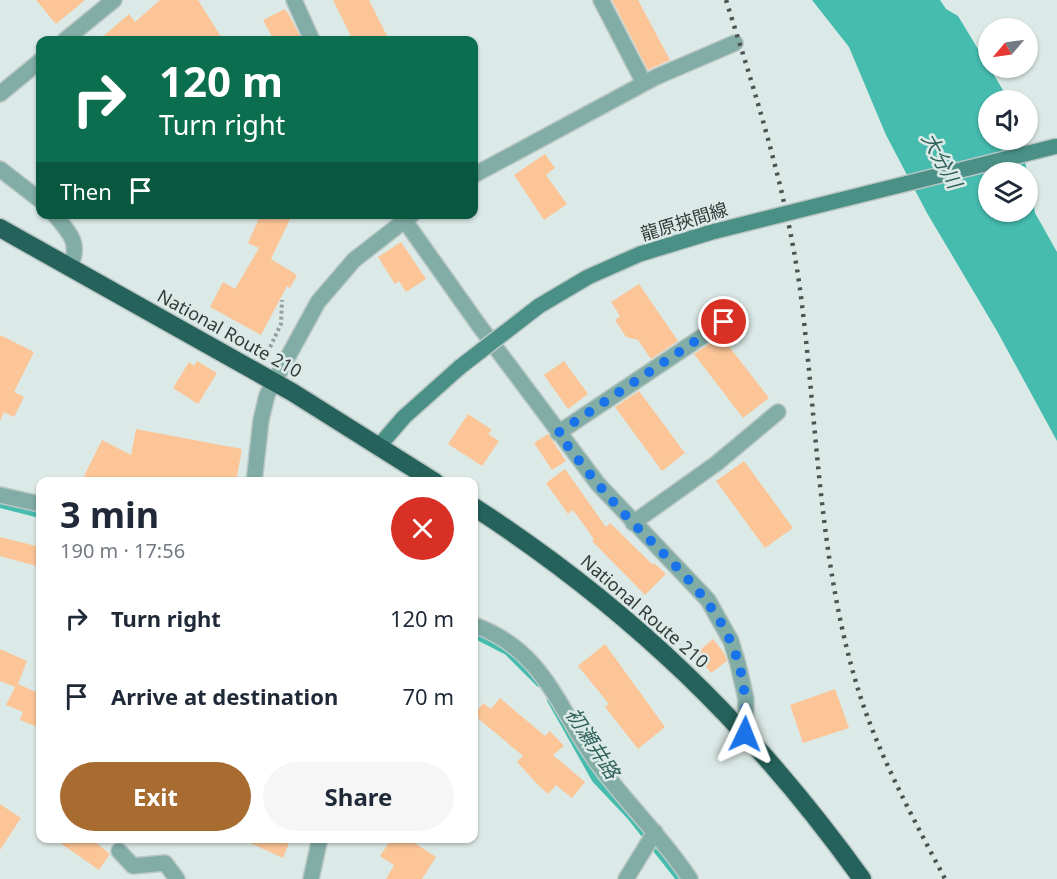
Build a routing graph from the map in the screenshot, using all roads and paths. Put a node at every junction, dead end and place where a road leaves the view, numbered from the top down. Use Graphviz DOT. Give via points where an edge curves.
graph roads {
  1 [pos="294,0"];
  2 [pos="601,0"];
  3 [pos="108,2"];
  4 [pos="70,36"];
  5 [pos="310,36"];
  6 [pos="735,43"];
  7 [pos="36,64"];
  8 [pos="644,83"];
  9 [pos="0,94"];
  10 [pos="1057,146"];
  11 [pos="0,169"];
  12 [pos="478,173"];
  13 [pos="36,198"];
  14 [pos="58,219"];
  15 [pos="404,219"];
  16 [pos="407,219"];
  17 [pos="0,228"];
  18 [pos="70,267"];
  19 [pos="282,300"];
  20 [pos="724,322"];
  21 [pos="266,377"];
  22 [pos="778,412"];
  23 [pos="558,433"];
  24 [pos="380,446"];
  25 [pos="255,477"];
  26 [pos="427,477"];
  27 [pos="0,495"];
  28 [pos="36,503"];
  29 [pos="478,510"];
  30 [pos="633,523"];
  31 [pos="478,627"];
  32 [pos="745,734"];
  33 [pos="655,832"];
  34 [pos="319,843"];
  35 [pos="119,851"];
  36 [pos="177,879"];
  37 [pos="311,879"];
  38 [pos="626,879"];
  39 [pos="690,879"];
  40 [pos="862,879"];
  1 -- 5 [label="street"];
  2 -- 8 [label="street"];
  3 -- 4 [label="street"];
  6 -- 8 [label="street"];
  7 -- 9 [label="street"];
  8 -- 12 [label="street"];
  10 -- 24 [label="main road, 龍原挾間線, bridge" via="722,230 640,254 588,277 539,306 460,367 404,417"];
  11 -- 13 [label="street"];
  14 -- 18 [label="street" via="76,251"];
  15 -- 21 [label="street" via="334,281"];
  16 -- 23 [label="street"];
  17 -- 18 [label="highway, National Route 210"];
  18 -- 21 [label="highway, National Route 210"];
  19 -- 21 [label="path" via="281,324"];
  20 -- 23 [label="street"];
  21 -- 24 [label="highway, National Route 210"];
  21 -- 25 [label="street"];
  22 -- 30 [label="street" via="717,464"];
  23 -- 30 [label="street"];
  24 -- 26 [label="highway, National Route 210"];
  27 -- 28 [label="street"];
  29 -- 32 [label="highway, National Route 210" via="555,561 612,606 659,646"];
  30 -- 32 [label="street" via="704,595 727,633 745,690"];
  31 -- 33 [label="street" via="512,643 537,668 599,766"];
  32 -- 40 [label="highway, National Route 210"];
  33 -- 38 [label="street"];
  33 -- 39 [label="street"];
  34 -- 37 [label="street"];
  35 -- 36 [label="street" via="133,866 165,862"];
}
